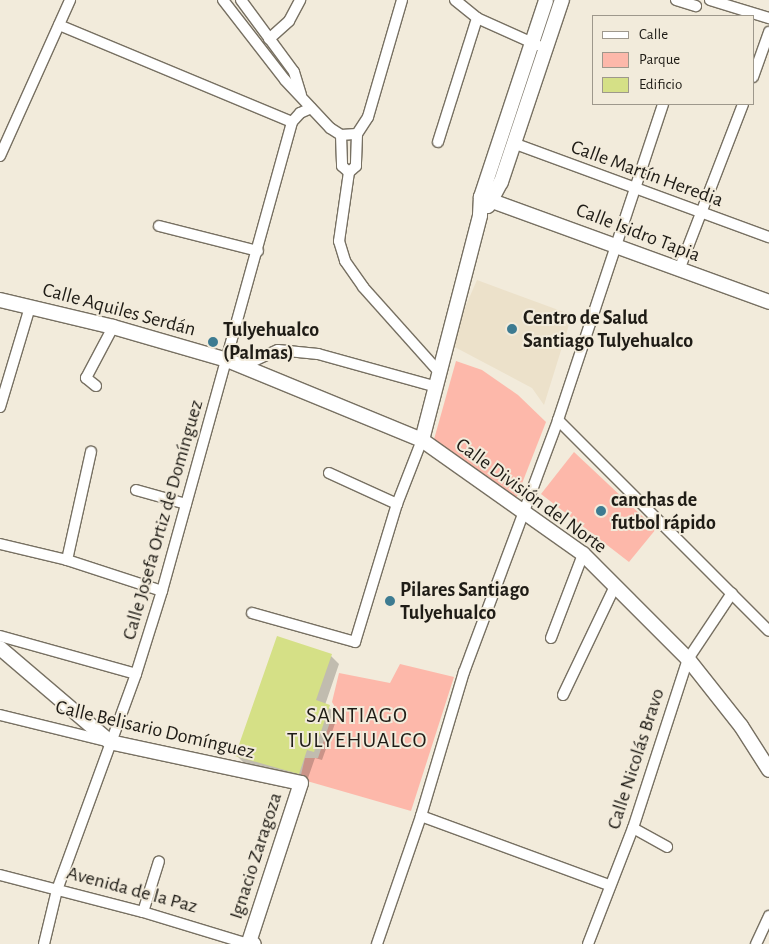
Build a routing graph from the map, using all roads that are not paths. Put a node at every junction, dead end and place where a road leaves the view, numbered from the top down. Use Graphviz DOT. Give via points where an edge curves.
graph roads {
  1 [pos="70,0"];
  2 [pos="223,0"];
  3 [pos="241,0"];
  4 [pos="300,0"];
  5 [pos="402,0"];
  6 [pos="455,0"];
  7 [pos="546,0"];
  8 [pos="562,0"];
  9 [pos="676,0"];
  10 [pos="710,0"];
  11 [pos="695,8"];
  12 [pos="477,18"];
  13 [pos="769,18"];
  14 [pos="59,26"];
  15 [pos="769,32"];
  16 [pos="269,40"];
  17 [pos="531,42"];
  18 [pos="545,48"];
  19 [pos="754,74"];
  20 [pos="301,96"];
  21 [pos="663,105"];
  22 [pos="743,105"];
  23 [pos="311,108"];
  24 [pos="292,122"];
  25 [pos="357,134"];
  26 [pos="341,135"];
  27 [pos="438,142"];
  28 [pos="513,143"];
  29 [pos="0,156"];
  30 [pos="349,172"];
  31 [pos="634,189"];
  32 [pos="487,199"];
  33 [pos="703,214"];
  34 [pos="159,226"];
  35 [pos="769,237"];
  36 [pos="616,246"];
  37 [pos="258,251"];
  38 [pos="679,270"];
  39 [pos="0,300"];
  40 [pos="769,302"];
  41 [pos="30,307"];
  42 [pos="113,327"];
  43 [pos="227,360"];
  44 [pos="243,366"];
  45 [pos="440,373"];
  46 [pos="96,386"];
  47 [pos="437,388"];
  48 [pos="0,407"];
  49 [pos="558,420"];
  50 [pos="422,440"];
  51 [pos="91,452"];
  52 [pos="329,472"];
  53 [pos="136,490"];
  54 [pos="186,504"];
  55 [pos="397,504"];
  56 [pos="524,513"];
  57 [pos="0,544"];
  58 [pos="584,554"];
  59 [pos="67,560"];
  60 [pos="615,586"];
  61 [pos="162,592"];
  62 [pos="732,593"];
  63 [pos="252,613"];
  64 [pos="769,631"];
  65 [pos="0,636"];
  66 [pos="551,638"];
  67 [pos="0,648"];
  68 [pos="688,659"];
  69 [pos="136,674"];
  70 [pos="563,695"];
  71 [pos="0,715"];
  72 [pos="110,742"];
  73 [pos="769,770"];
  74 [pos="301,783"];
  75 [pos="421,816"];
  76 [pos="633,828"];
  77 [pos="667,848"];
  78 [pos="160,862"];
  79 [pos="0,875"];
  80 [pos="609,885"];
  81 [pos="57,890"];
  82 [pos="144,912"];
  83 [pos="769,916"];
  84 [pos="44,944"];
  85 [pos="250,944"];
  86 [pos="377,944"];
  87 [pos="588,944"];
  88 [pos="756,944"];
  1 -- 14 [label="street"];
  2 -- 20 [label="street"];
  3 -- 16 [label="street"];
  4 -- 16 [label="street" via="289,21"];
  5 -- 25 [label="street" via="368,117"];
  6 -- 12 [label="street"];
  7 -- 17 [label="main road"];
  8 -- 18 [label="main road"];
  9 -- 11 [label="street"];
  10 -- 13 [label="street"];
  12 -- 17 [label="street"];
  12 -- 27 [label="street"];
  14 -- 24 [label="street"];
  14 -- 29 [label="street"];
  15 -- 19 [label="street"];
  16 -- 20 [label="street" via="294,72"];
  17 -- 18 [label="street"];
  17 -- 32 [label="main road"];
  18 -- 28 [label="main road"];
  20 -- 23 [label="street"];
  21 -- 31 [label="street"];
  22 -- 33 [label="street"];
  23 -- 24 [label="street"];
  23 -- 26 [label="street"];
  24 -- 37 [label="street, Calle Josefa Ortiz de Domínguez"];
  25 -- 26 [label="street"];
  25 -- 30 [label="street" via="356,166"];
  26 -- 30 [label="street" via="342,166"];
  28 -- 31 [label="street, Calle Martín Heredia"];
  28 -- 32 [label="main road"];
  30 -- 45 [label="street" via="339,241 345,261 363,287"];
  31 -- 33 [label="street, Calle Martín Heredia"];
  31 -- 36 [label="street"];
  32 -- 36 [label="main road, Calle Isidro Tapia"];
  32 -- 45 [label="main road" via="480,215"];
  33 -- 35 [label="street, Calle Martín Heredia"];
  33 -- 38 [label="street"];
  34 -- 37 [label="street"];
  36 -- 38 [label="main road, Calle Isidro Tapia"];
  36 -- 49 [label="street"];
  37 -- 43 [label="street, Calle Josefa Ortiz de Domínguez"];
  38 -- 40 [label="main road, Calle Isidro Tapia"];
  39 -- 41 [label="main road, Calle Aquiles Serdán"];
  41 -- 42 [label="main road, Calle Aquiles Serdán"];
  41 -- 48 [label="street"];
  42 -- 43 [label="main road, Calle Aquiles Serdán"];
  42 -- 46 [label="street" via="86,378"];
  43 -- 44 [label="main road, Calle División del Norte"];
  43 -- 54 [label="street, Calle Josefa Ortiz de Domínguez"];
  44 -- 47 [label="street" via="278,350 318,354"];
  44 -- 50 [label="main road, Calle División del Norte"];
  45 -- 47 [label="main road"];
  47 -- 50 [label="main road"];
  49 -- 56 [label="street"];
  49 -- 62 [label="street"];
  50 -- 55 [label="street"];
  50 -- 56 [label="main road, Calle División del Norte"];
  51 -- 59 [label="street"];
  52 -- 55 [label="street"];
  53 -- 54 [label="street"];
  54 -- 61 [label="street, Calle Josefa Ortiz de Domínguez"];
  55 -- 63 [label="street" via="355,642"];
  56 -- 58 [label="main road, Calle División del Norte"];
  56 -- 75 [label="street" via="464,672"];
  57 -- 59 [label="street"];
  58 -- 60 [label="main road, Calle División del Norte"];
  58 -- 66 [label="street"];
  59 -- 61 [label="street"];
  60 -- 68 [label="main road, Calle División del Norte"];
  60 -- 70 [label="street"];
  61 -- 69 [label="street, Calle Josefa Ortiz de Domínguez"];
  62 -- 64 [label="street"];
  62 -- 68 [label="street, Calle Nicolás Bravo"];
  65 -- 69 [label="street"];
  67 -- 72 [label="main road"];
  68 -- 73 [label="main road, Calle División del Norte" via="735,719"];
  68 -- 76 [label="street, Calle Nicolás Bravo"];
  69 -- 72 [label="street, Calle Josefa Ortiz de Domínguez"];
  71 -- 72 [label="street, Calle Belisario Domínguez"];
  72 -- 74 [label="main road, Calle Belisario Domínguez"];
  72 -- 81 [label="street, Calle Josefa Ortiz de Domínguez"];
  74 -- 85 [label="main road, Ignacio Zaragoza"];
  75 -- 80 [label="street"];
  75 -- 86 [label="street"];
  76 -- 77 [label="street"];
  76 -- 80 [label="street, Calle Nicolás Bravo"];
  78 -- 82 [label="street"];
  79 -- 81 [label="street, Avenida de la Paz"];
  80 -- 87 [label="street, Calle Nicolás Bravo"];
  81 -- 82 [label="street, Avenida de la Paz"];
  81 -- 84 [label="street, Calle Josefa Ortiz de Domínguez"];
  82 -- 85 [label="street, Avenida de la Paz"];
  83 -- 88 [label="street"];
}
